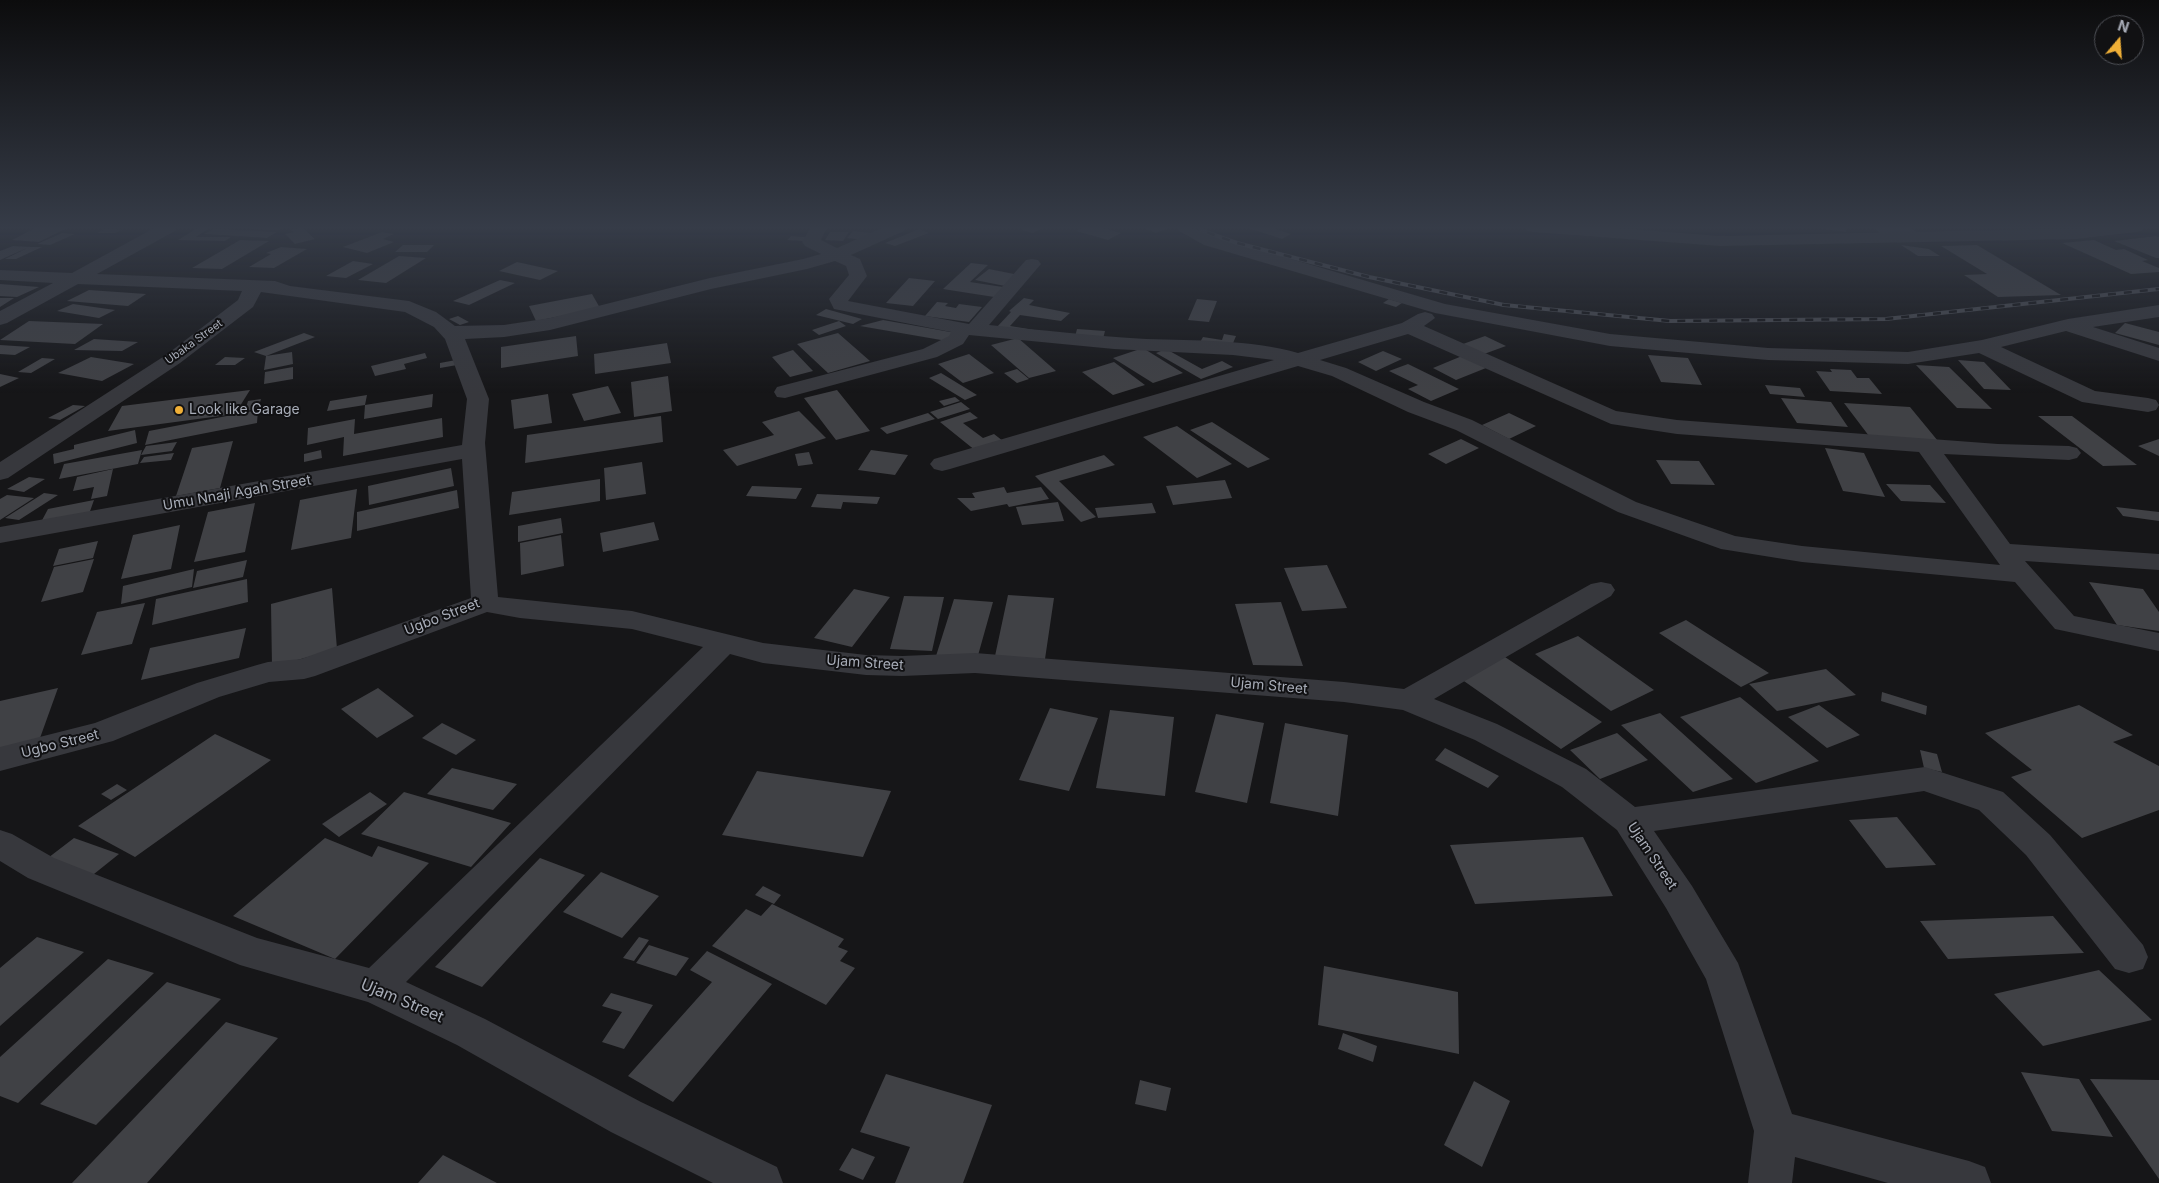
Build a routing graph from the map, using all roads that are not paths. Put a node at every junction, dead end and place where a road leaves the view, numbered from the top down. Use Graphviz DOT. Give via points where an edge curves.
graph roads {
  1 [pos="68,282"];
  2 [pos="156,282"];
  3 [pos="719,282"];
  4 [pos="852,282"];
  5 [pos="1014,282"];
  6 [pos="1351,282"];
  7 [pos="254,286"];
  8 [pos="1442,309"];
  9 [pos="2159,311"];
  10 [pos="0,318"];
  11 [pos="2068,325"];
  12 [pos="1409,327"];
  13 [pos="969,329"];
  14 [pos="450,331"];
  15 [pos="1982,346"];
  16 [pos="2159,356"];
  17 [pos="1302,359"];
  18 [pos="785,392"];
  19 [pos="2148,405"];
  20 [pos="1926,446"];
  21 [pos="474,450"];
  22 [pos="2069,453"];
  23 [pos="942,464"];
  24 [pos="0,473"];
  25 [pos="0,535"];
  26 [pos="2002,551"];
  27 [pos="2159,562"];
  28 [pos="2024,575"];
  29 [pos="1601,590"];
  30 [pos="485,602"];
  31 [pos="2159,642"];
  32 [pos="724,643"];
  33 [pos="1408,700"];
  34 [pos="0,760"];
  35 [pos="1630,821"];
  36 [pos="0,844"];
  37 [pos="2129,957"];
  38 [pos="376,987"];
  39 [pos="1776,1131"];
  40 [pos="761,1183"];
  41 [pos="1770,1183"];
  42 [pos="1969,1183"];
  1 -- 10 [label="street"];
  2 -- 7 [label="street"];
  3 -- 14 [label="street" via="550,324 504,331"];
  4 -- 13 [label="street" via="839,296 841,305"];
  5 -- 13 [label="street"];
  6 -- 8 [label="street"];
  7 -- 14 [label="street" via="409,307 426,314"];
  7 -- 24 [label="street, Ubaka Street" via="246,303 235,313 173,359"];
  8 -- 12 [label="street"];
  8 -- 15 [label="street" via="1610,340 1768,354 1908,358"];
  9 -- 11 [label="street"];
  11 -- 15 [label="street"];
  11 -- 16 [label="street"];
  12 -- 17 [label="street"];
  12 -- 20 [label="street" via="1612,417 1677,427"];
  13 -- 17 [label="street" via="1114,343 1233,349"];
  13 -- 18 [label="street" via="956,340 930,353"];
  14 -- 21 [label="street, Ugbo Street" via="478,399"];
  15 -- 19 [label="street" via="2090,397"];
  17 -- 23 [label="street"];
  17 -- 28 [label="street" via="1464,425 1627,508 1730,543 1802,554"];
  20 -- 22 [label="street"];
  20 -- 26 [label="street"];
  21 -- 25 [label="street, Umu Nnaji Agah Street"];
  21 -- 30 [label="street, Ugbo Street"];
  26 -- 27 [label="street"];
  26 -- 28 [label="street"];
  28 -- 31 [label="street" via="2065,623"];
  29 -- 33 [label="street"];
  30 -- 32 [label="street, Ujam Street" via="512,608 632,620"];
  30 -- 34 [label="street, Ugbo Street" via="304,669 268,672 208,690 102,734"];
  32 -- 33 [label="street, Ujam Street" via="763,653 866,665 975,663 1344,692"];
  32 -- 38 [label="street"];
  33 -- 35 [label="street, Ujam Street" via="1486,732 1574,778"];
  35 -- 37 [label="street" via="1925,779 1991,801 2038,845"];
  35 -- 39 [label="street, Ujam Street" via="1724,975"];
  36 -- 38 [label="street, Ujam Street" via="41,868 253,953"];
  38 -- 40 [label="street, Ujam Street" via="471,1032 626,1117"];
  39 -- 41 [label="street, Ujam Street"];
  39 -- 42 [label="street"];
}
